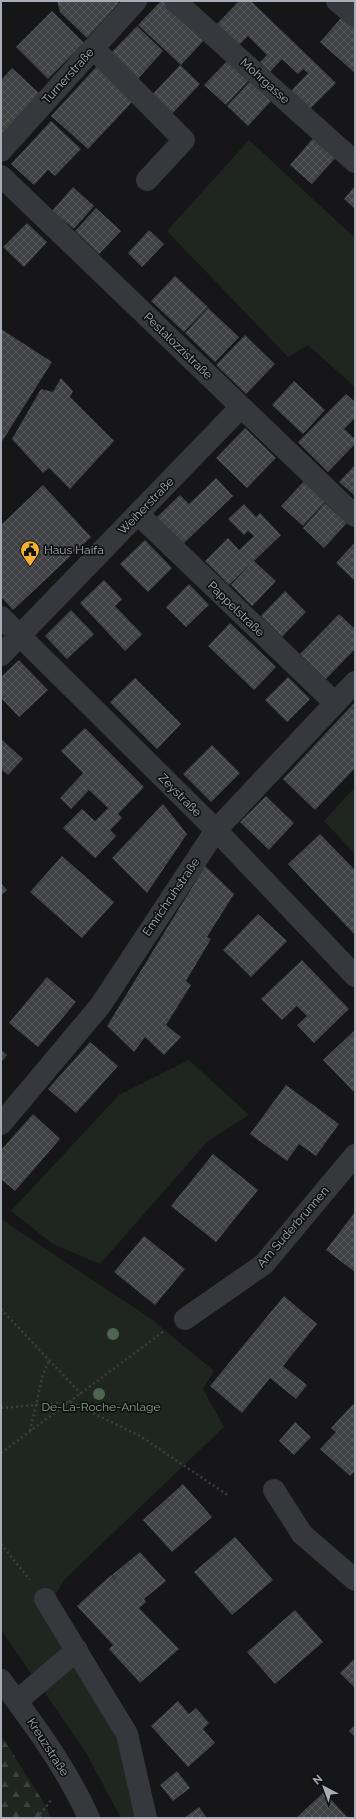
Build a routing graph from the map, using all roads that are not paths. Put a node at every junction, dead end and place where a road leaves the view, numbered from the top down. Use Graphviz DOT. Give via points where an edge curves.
graph roads {
  1 [pos="136,1"];
  2 [pos="175,1"];
  3 [pos="337,1"];
  4 [pos="355,16"];
  5 [pos="94,48"];
  6 [pos="1,151"];
  7 [pos="355,162"];
  8 [pos="1,176"];
  9 [pos="147,180"];
  10 [pos="241,407"];
  11 [pos="138,514"];
  12 [pos="355,516"];
  13 [pos="1,618"];
  14 [pos="20,637"];
  15 [pos="1,655"];
  16 [pos="355,682"];
  17 [pos="335,704"];
  18 [pos="216,830"];
  19 [pos="355,976"];
  20 [pos="1,1124"];
  21 [pos="355,1155"];
  22 [pos="177,1324"];
  23 [pos="274,1490"];
  24 [pos="355,1580"];
  25 [pos="45,1599"];
  26 [pos="77,1650"];
  27 [pos="1,1680"];
  28 [pos="17,1701"];
  29 [pos="89,1818"];
  30 [pos="146,1818"];
  1 -- 5 [label="street, Turnerstraße"];
  2 -- 7 [label="street, Mohrgasse"];
  3 -- 4 [label="street"];
  5 -- 6 [label="street, Turnerstraße"];
  5 -- 9 [label="street" via="184,140"];
  8 -- 10 [label="street, Pestalozzistraße"];
  10 -- 11 [label="street, Weiherstraße"];
  10 -- 12 [label="street, Pestalozzistraße"];
  11 -- 14 [label="street, Weiherstraße"];
  11 -- 17 [label="street, Pappelstraße"];
  13 -- 14 [label="street, Zeystraße"];
  14 -- 15 [label="street, Weiherstraße"];
  14 -- 18 [label="street, Zeystraße"];
  16 -- 17 [label="street, Emrichruhstraße"];
  17 -- 18 [label="street, Emrichruhstraße"];
  18 -- 19 [label="street, Zeystraße"];
  18 -- 20 [label="street, Emrichruhstraße" via="100,1006"];
  21 -- 22 [label="street, Am Suderbrunnen" via="264,1264"];
  23 -- 24 [label="street" via="302,1534"];
  25 -- 26 [label="street"];
  26 -- 28 [label="street"];
  26 -- 30 [label="street" via="127,1734"];
  27 -- 28 [label="street, Kreuzstraße"];
  28 -- 29 [label="street, Kreuzstraße" via="82,1802"];
}
